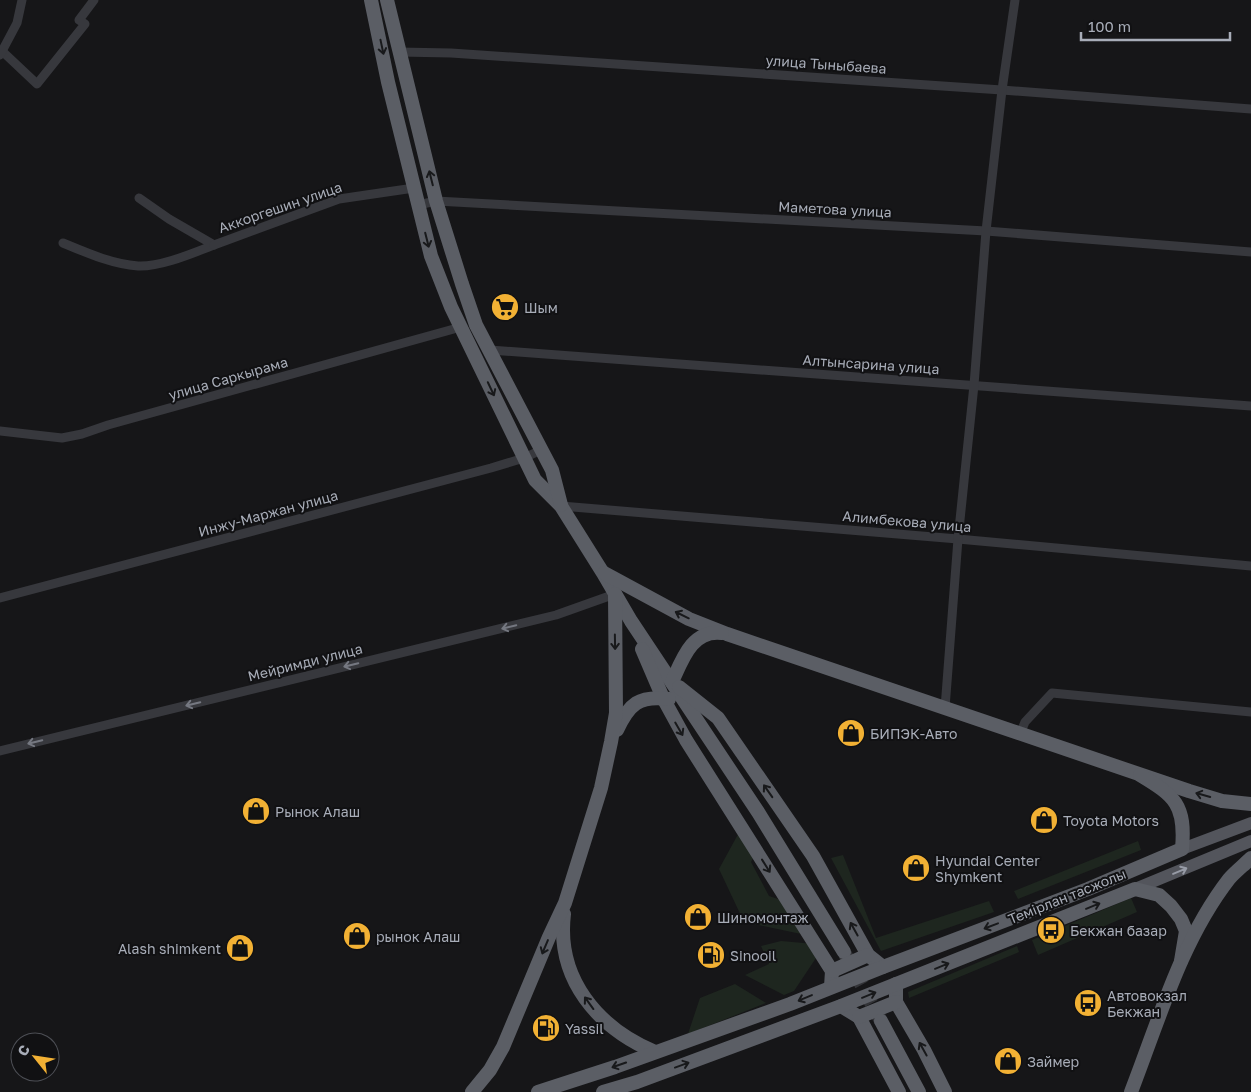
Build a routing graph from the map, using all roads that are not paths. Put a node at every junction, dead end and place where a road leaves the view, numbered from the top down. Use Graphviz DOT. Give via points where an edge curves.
graph roads {
  1 [pos="22,0"];
  2 [pos="94,0"];
  3 [pos="370,0"];
  4 [pos="387,0"];
  5 [pos="1015,0"];
  6 [pos="399,52"];
  7 [pos="1,54"];
  8 [pos="1002,90"];
  9 [pos="1251,109"];
  10 [pos="414,188"];
  11 [pos="138,198"];
  12 [pos="436,201"];
  13 [pos="418,205"];
  14 [pos="986,231"];
  15 [pos="63,243"];
  16 [pos="214,245"];
  17 [pos="1251,252"];
  18 [pos="461,327"];
  19 [pos="490,350"];
  20 [pos="974,385"];
  21 [pos="1251,406"];
  22 [pos="0,431"];
  23 [pos="542,450"];
  24 [pos="524,458"];
  25 [pos="561,506"];
  26 [pos="958,539"];
  27 [pos="1251,566"];
  28 [pos="603,573"];
  29 [pos="614,594"];
  30 [pos="0,598"];
  31 [pos="631,620"];
  32 [pos="727,634"];
  33 [pos="672,682"];
  34 [pos="663,698"];
  35 [pos="683,701"];
  36 [pos="944,708"];
  37 [pos="1251,712"];
  38 [pos="1020,734"];
  39 [pos="611,742"];
  40 [pos="0,750"];
  41 [pos="1140,775"];
  42 [pos="1251,804"];
  43 [pos="1251,823"];
  44 [pos="1251,841"];
  45 [pos="1182,849"];
  46 [pos="1251,858"];
  47 [pos="1134,889"];
  48 [pos="565,903"];
  49 [pos="844,952"];
  50 [pos="868,955"];
  51 [pos="1181,961"];
  52 [pos="883,967"];
  53 [pos="832,971"];
  54 [pos="896,984"];
  55 [pos="831,987"];
  56 [pos="896,1002"];
  57 [pos="841,1006"];
  58 [pos="859,1018"];
  59 [pos="881,1021"];
  60 [pos="655,1052"];
  61 [pos="610,1091"];
  62 [pos="472,1092"];
  63 [pos="538,1092"];
  64 [pos="899,1092"];
  65 [pos="919,1092"];
  66 [pos="945,1092"];
  67 [pos="1131,1092"];
  1 -- 7 [label="street" via="17,23"];
  2 -- 7 [label="street" via="79,20 85,24 37,84"];
  3 -- 10 [label="highway, one-way"];
  4 -- 6 [label="highway"];
  5 -- 8 [label="street"];
  6 -- 8 [label="street, улица Тыныбаева"];
  12 -- 6 [label="highway, one-way"];
  8 -- 9 [label="street, улица Тыныбаева"];
  8 -- 14 [label="street"];
  10 -- 13 [label="highway"];
  10 -- 16 [label="street, Аккоргешин улица" via="339,198"];
  11 -- 16 [label="street"];
  12 -- 13 [label="street, Маметова улица"];
  12 -- 14 [label="street, Маметова улица"];
  12 -- 19 [label="highway" via="476,324"];
  13 -- 18 [label="highway, one-way" via="431,256"];
  14 -- 17 [label="street, Маметова улица"];
  14 -- 20 [label="street"];
  15 -- 16 [label="street, Аккоргешин улица" via="113,261 140,266 172,260"];
  18 -- 22 [label="street, улица Саркырама" via="82,434 62,438"];
  18 -- 24 [label="highway, one-way"];
  19 -- 20 [label="street, Алтынсарина улица"];
  19 -- 23 [label="highway"];
  20 -- 21 [label="street, Алтынсарина улица"];
  20 -- 26 [label="street"];
  23 -- 24 [label="street, Инжу-Маржан улица"];
  23 -- 25 [label="highway" via="552,470"];
  24 -- 25 [label="highway" via="535,480"];
  24 -- 30 [label="street, Инжу-Маржан улица"];
  25 -- 26 [label="street, Алимбекова улица"];
  25 -- 28 [label="highway"];
  26 -- 27 [label="street, Алимбекова улица"];
  26 -- 36 [label="street"];
  28 -- 29 [label="highway"];
  32 -- 28 [label="highway, one-way" via="680,614"];
  29 -- 31 [label="highway"];
  29 -- 39 [label="highway, one-way" via="616,713"];
  29 -- 40 [label="street, Мейримди улица, one-way" via="556,615"];
  31 -- 33 [label="highway"];
  31 -- 34 [label="highway"];
  32 -- 33 [label="highway" via="714,632 693,642"];
  32 -- 36 [label="highway"];
  33 -- 35 [label="highway"];
  50 -- 33 [label="highway, one-way" via="813,856 718,718"];
  34 -- 35 [label="highway"];
  34 -- 39 [label="highway" via="642,700 632,705"];
  34 -- 53 [label="highway, one-way" via="686,740"];
  35 -- 49 [label="highway" via="758,812"];
  36 -- 38 [label="highway"];
  37 -- 38 [label="street" via="1052,693 1025,722"];
  38 -- 41 [label="highway"];
  39 -- 48 [label="highway" via="601,788"];
  42 -- 41 [label="highway, one-way" via="1222,801"];
  41 -- 45 [label="highway" via="1175,801 1184,828"];
  43 -- 45 [label="main road, Темірлан тасжолы"];
  47 -- 44 [label="main road, Темірлан тасжолы, one-way"];
  45 -- 52 [label="highway, Темірлан тасжолы, one-way" via="1088,889"];
  46 -- 51 [label="highway" via="1230,878 1212,903"];
  47 -- 51 [label="highway" via="1158,895 1181,919 1186,931"];
  54 -- 47 [label="highway, Темірлан тасжолы, one-way"];
  60 -- 48 [label="highway, one-way" via="619,1034 589,1004 564,953"];
  48 -- 62 [label="highway, one-way" via="503,1047"];
  50 -- 52 [label="highway"];
  50 -- 53 [label="highway"];
  51 -- 67 [label="highway"];
  52 -- 55 [label="highway, Темірлан тасжолы"];
  53 -- 55 [label="highway"];
  54 -- 56 [label="highway"];
  57 -- 54 [label="highway, Темірлан тасжолы, one-way"];
  55 -- 60 [label="highway, Темірлан тасжолы, one-way"];
  56 -- 58 [label="highway"];
  66 -- 56 [label="highway, one-way"];
  57 -- 58 [label="highway"];
  61 -- 57 [label="highway, Темірлан тасжолы, one-way"];
  58 -- 64 [label="highway"];
  59 -- 65 [label="highway"];
  60 -- 63 [label="highway, Темірлан тасжолы, one-way"];
}
